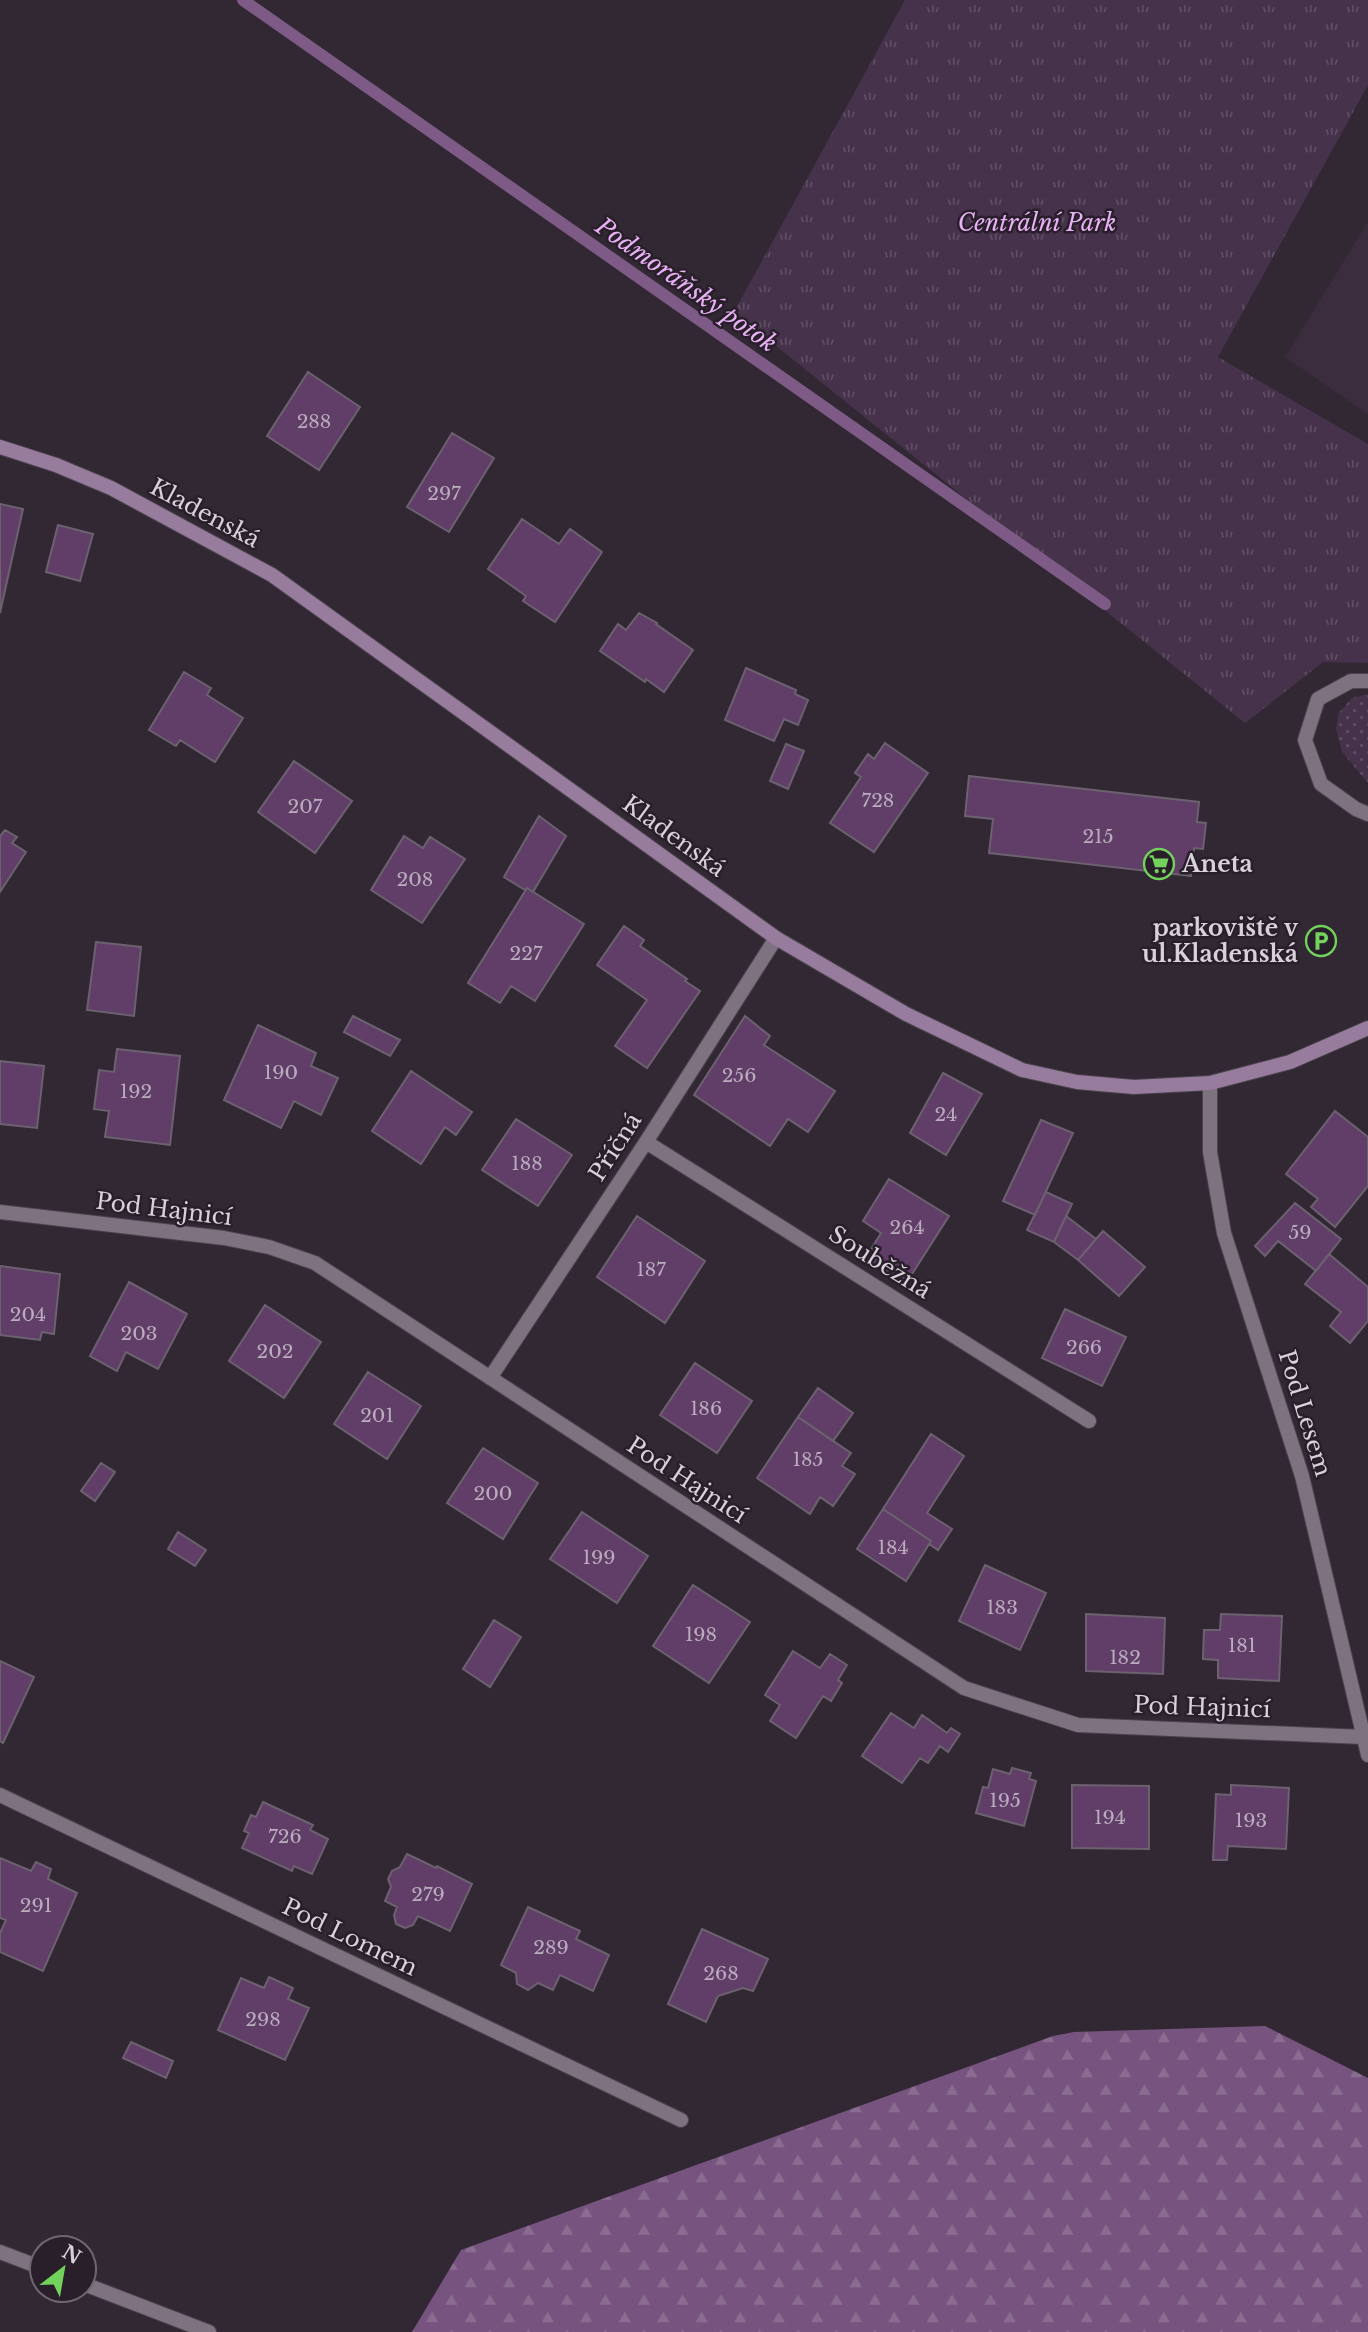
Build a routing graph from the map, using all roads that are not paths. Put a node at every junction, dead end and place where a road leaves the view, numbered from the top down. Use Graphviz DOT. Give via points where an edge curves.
graph roads {
  1 [pos="0,447"];
  2 [pos="1368,681"];
  3 [pos="1368,814"];
  4 [pos="776,937"];
  5 [pos="1368,1028"];
  6 [pos="1210,1083"];
  7 [pos="646,1142"];
  8 [pos="0,1212"];
  9 [pos="490,1378"];
  10 [pos="1089,1421"];
  11 [pos="1363,1737"];
  12 [pos="1368,1755"];
  13 [pos="0,1795"];
  14 [pos="681,2120"];
  15 [pos="0,2252"];
  16 [pos="28,2263"];
  17 [pos="98,2289"];
  18 [pos="209,2332"];
  1 -- 4 [label="street, Kladenská" via="111,488 272,575"];
  2 -- 3 [label="street" via="1351,681 1318,699 1305,740 1321,784"];
  4 -- 6 [label="street, Kladenská" via="906,1014 1022,1070 1077,1082 1134,1087"];
  4 -- 7 [label="street, Příčná"];
  5 -- 6 [label="street, Kladenská" via="1290,1062"];
  6 -- 11 [label="street, Pod Lesem" via="1210,1152 1224,1233 1302,1476"];
  7 -- 9 [label="street, Příčná"];
  7 -- 10 [label="street, Souběžná"];
  8 -- 9 [label="street, Pod Hajnicí" via="269,1247 315,1263"];
  9 -- 11 [label="street, Pod Hajnicí" via="964,1688 1078,1725"];
  11 -- 12 [label="street, Pod Lesem"];
  13 -- 14 [label="street, Pod Lomem"];
  15 -- 16 [label="street"];
  17 -- 18 [label="street"];
}
